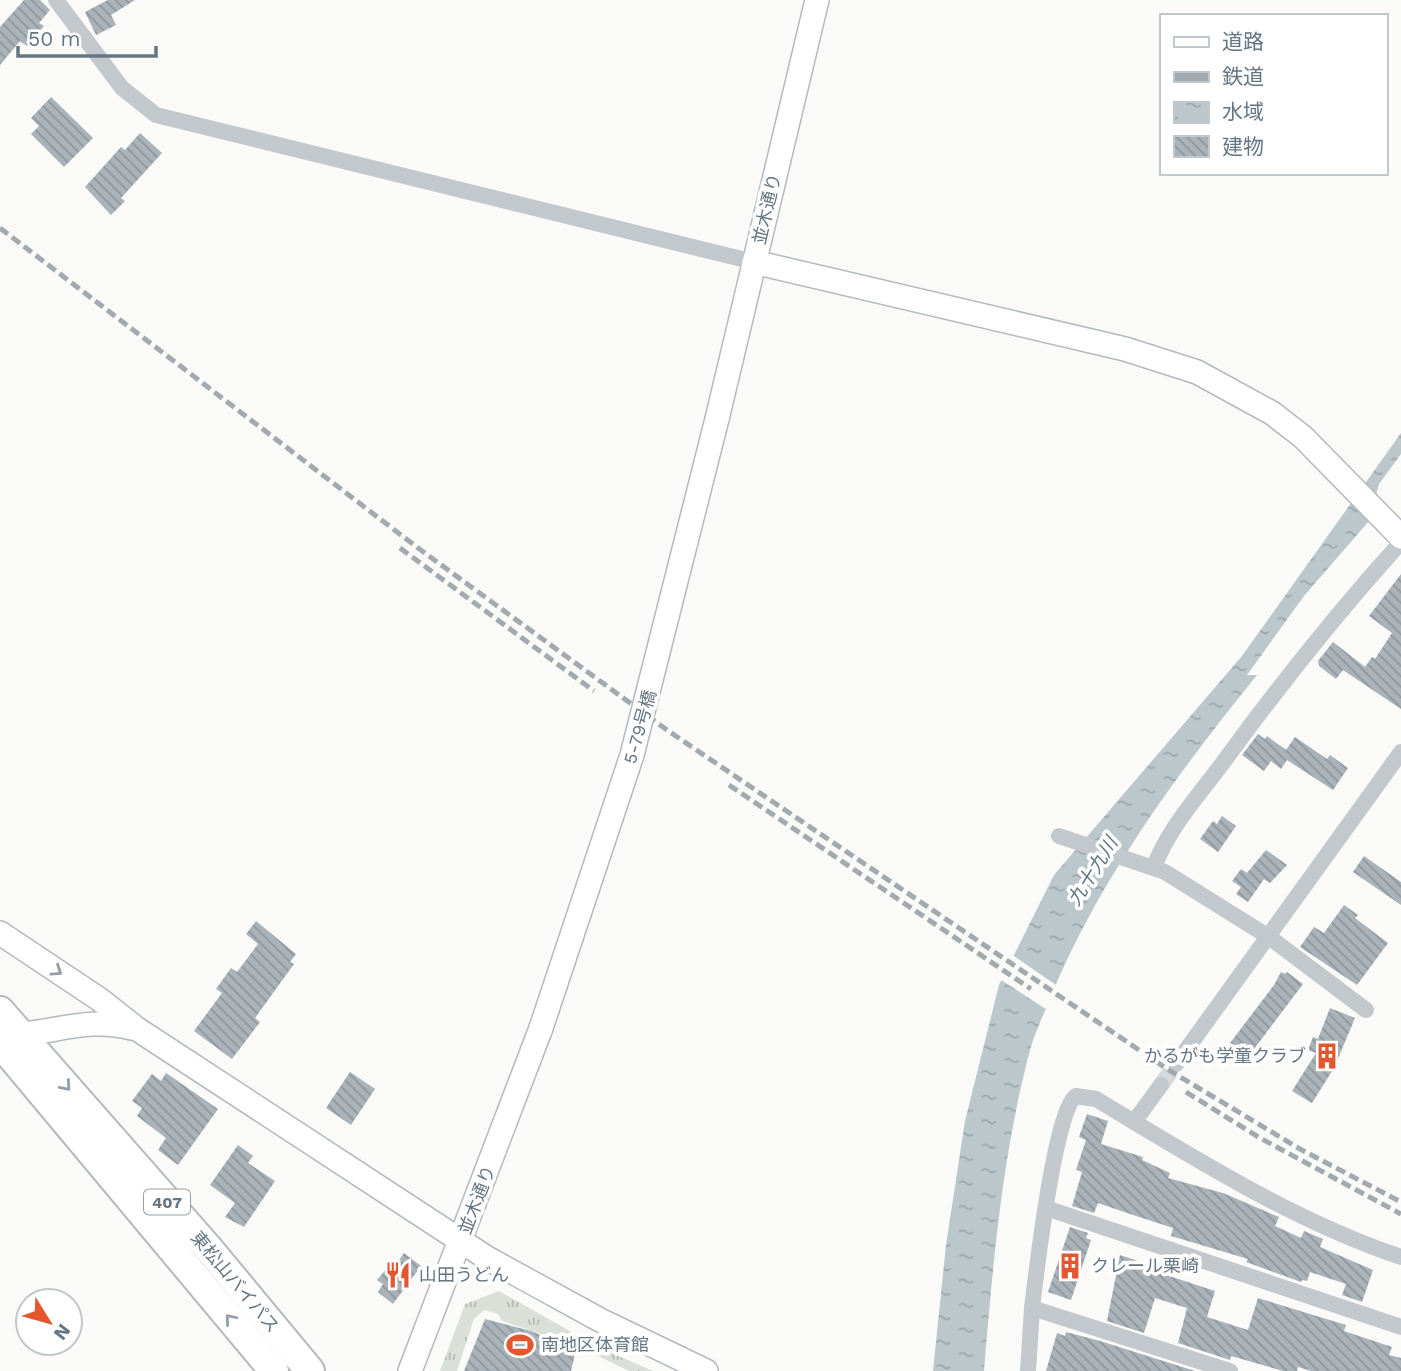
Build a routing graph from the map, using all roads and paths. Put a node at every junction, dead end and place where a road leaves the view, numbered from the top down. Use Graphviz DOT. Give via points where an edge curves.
graph roads {
  1 [pos="56,0"];
  2 [pos="817,0"];
  3 [pos="754,262"];
  4 [pos="717,419"];
  5 [pos="1400,538"];
  6 [pos="1401,752"];
  7 [pos="1063,837"];
  8 [pos="1150,866"];
  9 [pos="0,933"];
  10 [pos="1269,937"];
  11 [pos="1366,1010"];
  12 [pos="0,1011"];
  13 [pos="541,1028"];
  14 [pos="137,1029"];
  15 [pos="7,1038"];
  16 [pos="1176,1064"];
  17 [pos="1161,1085"];
  18 [pos="1134,1122"];
  19 [pos="1046,1208"];
  20 [pos="461,1240"];
  21 [pos="1401,1257"];
  22 [pos="1032,1308"];
  23 [pos="1401,1327"];
  24 [pos="1204,1367"];
  25 [pos="274,1371"];
  26 [pos="310,1371"];
  27 [pos="410,1371"];
  28 [pos="706,1371"];
  29 [pos="1028,1371"];
  30 [pos="1230,1371"];
  1 -- 3 [label="street" via="122,88 156,115"];
  2 -- 3 [label="street, 並木通り"];
  3 -- 4 [label="street, 並木通り"];
  3 -- 5 [label="street" via="1125,349 1197,372 1272,412 1351,484"];
  4 -- 13 [label="street, 5-79号橋, bridge" via="632,755"];
  5 -- 8 [label="street" via="1267,702"];
  6 -- 10 [label="street"];
  7 -- 8 [label="street"];
  8 -- 10 [label="street"];
  9 -- 14 [label="street, one-way"];
  10 -- 11 [label="street"];
  10 -- 16 [label="street"];
  12 -- 15 [label="highway, 407"];
  13 -- 20 [label="street, 並木通り"];
  14 -- 15 [label="street" via="89,1022"];
  14 -- 20 [label="street"];
  25 -- 15 [label="highway, 東松山バイパス / 407, one-way"];
  15 -- 26 [label="highway, 東松山バイパス / 407, one-way" via="209,1249"];
  17 -- 18 [label="street"];
  18 -- 19 [label="street" via="1085,1096 1070,1100"];
  18 -- 21 [label="street" via="1283,1206 1351,1240"];
  19 -- 22 [label="street"];
  19 -- 23 [label="street"];
  20 -- 27 [label="street, 並木通り"];
  20 -- 28 [label="street" via="600,1320"];
  22 -- 24 [label="street"];
  22 -- 29 [label="street"];
  24 -- 30 [label="street"];
}
